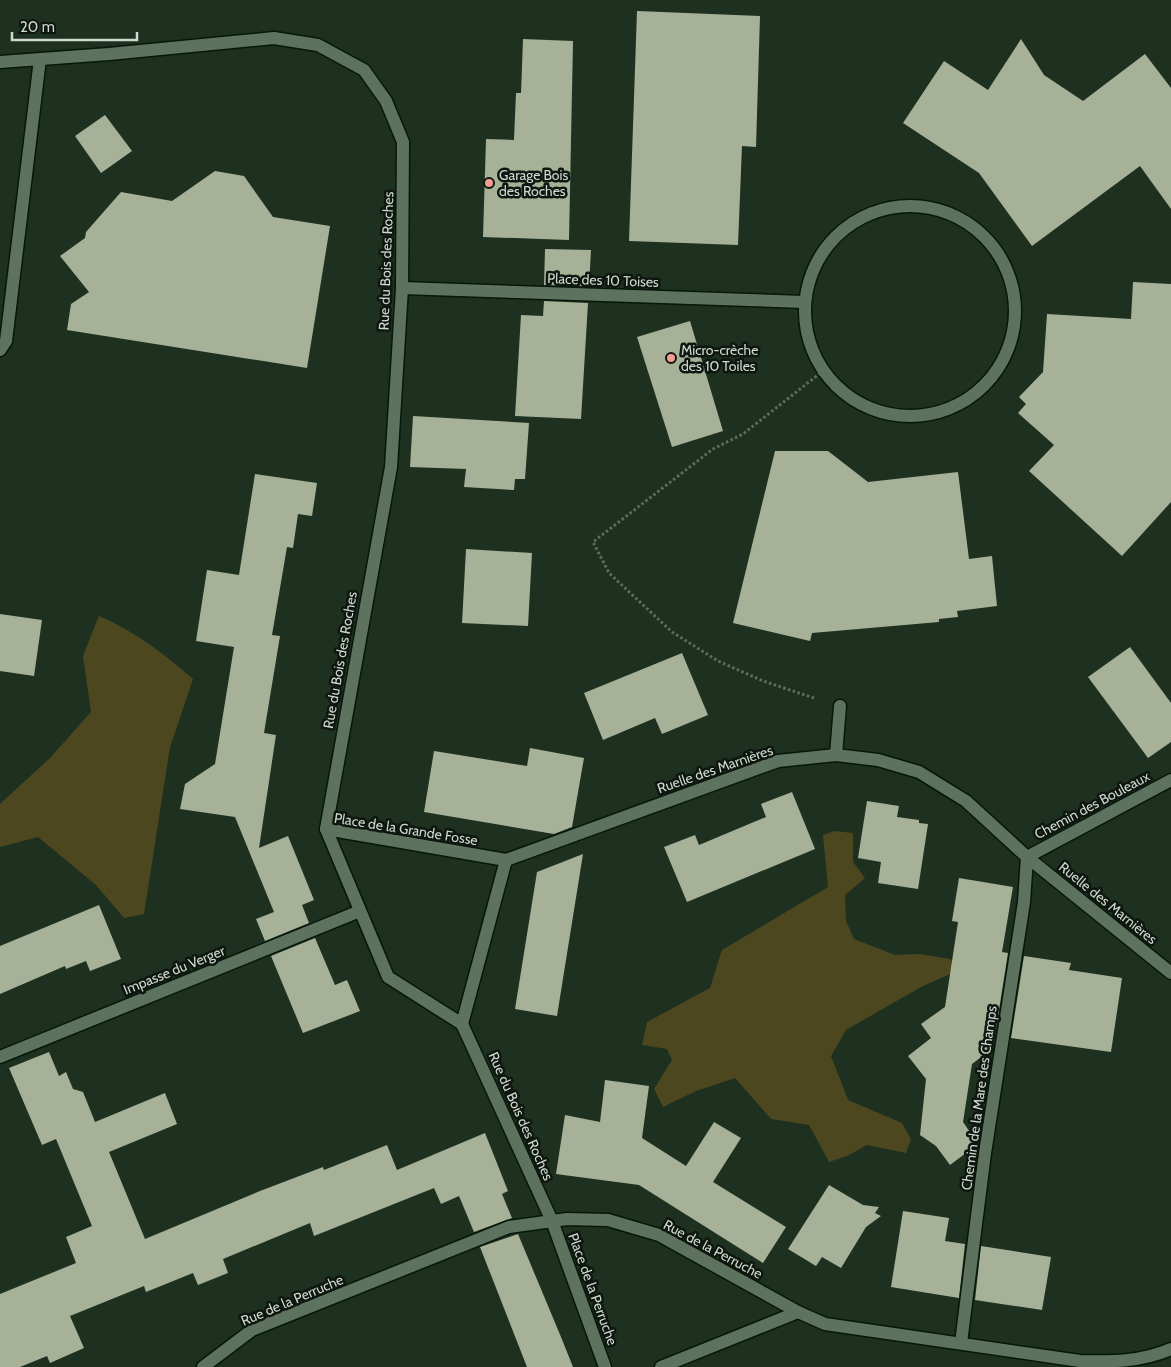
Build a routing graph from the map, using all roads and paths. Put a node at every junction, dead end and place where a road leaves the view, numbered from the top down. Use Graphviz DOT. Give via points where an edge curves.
graph roads {
  1 [pos="40,59"];
  2 [pos="0,62"];
  3 [pos="402,288"];
  4 [pos="804,302"];
  5 [pos="0,350"];
  6 [pos="823,371"];
  7 [pos="840,706"];
  8 [pos="836,755"];
  9 [pos="1171,780"];
  10 [pos="326,829"];
  11 [pos="1027,857"];
  12 [pos="506,860"];
  13 [pos="360,911"];
  14 [pos="1171,973"];
  15 [pos="462,1024"];
  16 [pos="0,1057"];
  17 [pos="552,1221"];
  18 [pos="798,1312"];
  19 [pos="961,1343"];
  20 [pos="1171,1349"];
  21 [pos="203,1367"];
  22 [pos="605,1367"];
  23 [pos="660,1367"];
  1 -- 2 [label="street, Rue du Bois des Roches"];
  1 -- 3 [label="street, Rue du Bois des Roches" via="274,38 318,45 364,70 386,101 403,142"];
  1 -- 5 [label="street" via="6,341"];
  3 -- 4 [label="street, Place des 10 Toises"];
  3 -- 10 [label="street, Rue du Bois des Roches" via="390,467"];
  4 -- 6 [label="street" via="808,338"];
  4 -- 6 [label="street" via="813,268 832,239 859,218 892,206 927,206 960,217 987,238 1006,267 1016,300 1013,335 1000,367 977,392 946,410 912,416 878,411 847,396"];
  6 -- 7 [label="path" via="743,434 713,449 593,542 609,573 672,632 718,661 763,682"];
  7 -- 8 [label="street"];
  8 -- 11 [label="street, Ruelle des Marnières" via="878,760 918,772 966,801"];
  8 -- 12 [label="street, Ruelle des Marnières" via="778,761"];
  9 -- 11 [label="street, Chemin des Bouleaux"];
  10 -- 12 [label="street, Place de la Grande Fosse"];
  10 -- 13 [label="street, Place de la Grande Fosse"];
  11 -- 14 [label="street, Ruelle des Marnières"];
  11 -- 19 [label="street, Chemin de la Mare des Champs" via="1024,902 985,1153"];
  12 -- 15 [label="street"];
  13 -- 15 [label="street, Place de la Grande Fosse" via="388,977"];
  13 -- 16 [label="street, Impasse du Verger"];
  15 -- 17 [label="street, Rue du Bois des Roches"];
  17 -- 18 [label="street, Rue de la Perruche" via="566,1218 608,1220 659,1235"];
  17 -- 21 [label="street, Rue de la Perruche" via="509,1227 252,1330"];
  17 -- 22 [label="street, Place de la Perruche"];
  18 -- 19 [label="street, Rue de la Perruche" via="824,1324"];
  18 -- 23 [label="street"];
  19 -- 20 [label="street, Rue de la Perruche" via="1080,1361 1116,1363"];
}
